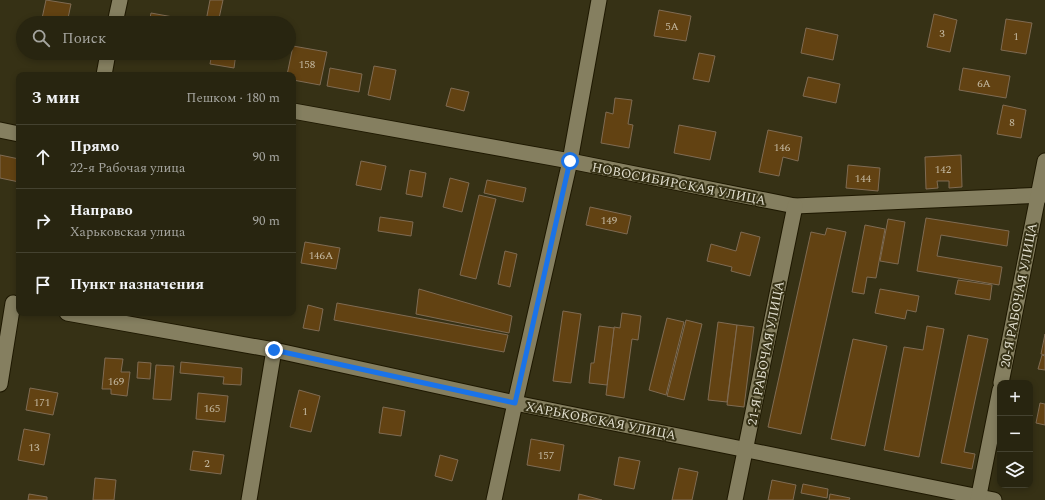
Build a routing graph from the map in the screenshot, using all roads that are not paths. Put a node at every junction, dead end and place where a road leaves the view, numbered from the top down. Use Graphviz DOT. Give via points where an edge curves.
graph roads {
  1 [pos="120,0"];
  2 [pos="598,0"];
  3 [pos="117,16"];
  4 [pos="107,60"];
  5 [pos="105,72"];
  6 [pos="296,112"];
  7 [pos="0,130"];
  8 [pos="16,133"];
  9 [pos="1045,160"];
  10 [pos="570,161"];
  11 [pos="1042,195"];
  12 [pos="795,206"];
  13 [pos="11,303"];
  14 [pos="83,316"];
  15 [pos="274,350"];
  16 [pos="1002,380"];
  17 [pos="0,384"];
  18 [pos="515,403"];
  19 [pos="997,405"];
  20 [pos="746,449"];
  21 [pos="979,498"];
  22 [pos="249,500"];
  23 [pos="494,500"];
  24 [pos="735,500"];
  25 [pos="994,500"];
  1 -- 3 [label="street"];
  2 -- 10 [label="street"];
  4 -- 5 [label="street"];
  6 -- 10 [label="street, НОВОСИБИРСКАЯ УЛИЦА"];
  7 -- 8 [label="street"];
  9 -- 11 [label="street, 20-Я РАБОЧАЯ УЛИЦА"];
  10 -- 12 [label="street, НОВОСИБИРСКАЯ УЛИЦА"];
  10 -- 18 [label="street"];
  11 -- 12 [label="street, НОВОСИБИРСКАЯ УЛИЦА"];
  11 -- 16 [label="street, 20-Я РАБОЧАЯ УЛИЦА"];
  12 -- 20 [label="street, 21-Я РАБОЧАЯ УЛИЦА"];
  13 -- 17 [label="street"];
  14 -- 15 [label="street, ХАРЬКОВСКАЯ УЛИЦА"];
  15 -- 18 [label="street, ХАРЬКОВСКАЯ УЛИЦА"];
  15 -- 22 [label="street"];
  18 -- 20 [label="street, ХАРЬКОВСКАЯ УЛИЦА"];
  18 -- 23 [label="street"];
  19 -- 21 [label="street"];
  20 -- 21 [label="street, ХАРЬКОВСКАЯ УЛИЦА"];
  20 -- 24 [label="street, 21-Я РАБОЧАЯ УЛИЦА"];
  21 -- 25 [label="street, ХАРЬКОВСКАЯ УЛИЦА"];
}
